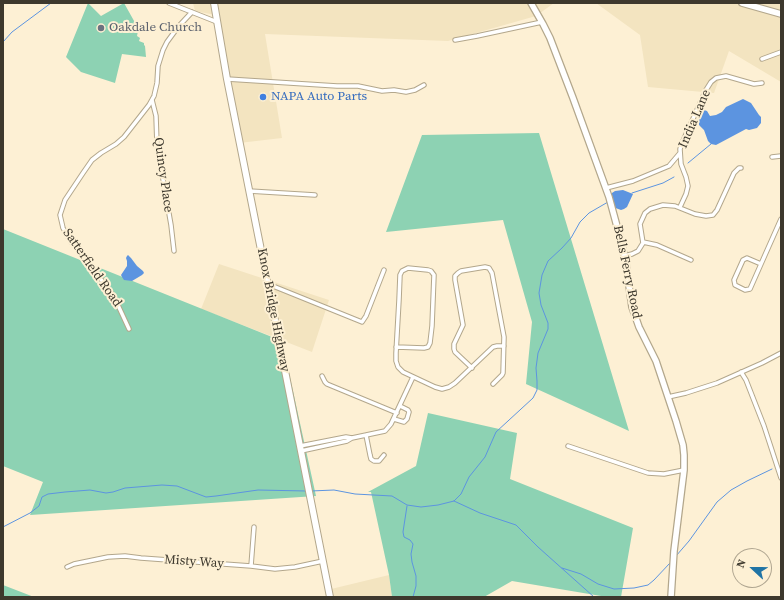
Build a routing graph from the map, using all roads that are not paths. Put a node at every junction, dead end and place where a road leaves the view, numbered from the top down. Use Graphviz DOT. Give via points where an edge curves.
graph roads {
  1 [pos="169,3"];
  2 [pos="214,3"];
  3 [pos="531,3"];
  4 [pos="742,3"];
  5 [pos="752,4"];
  6 [pos="192,12"];
  7 [pos="781,14"];
  8 [pos="217,22"];
  9 [pos="542,22"];
  10 [pos="455,40"];
  11 [pos="781,52"];
  12 [pos="762,59"];
  13 [pos="227,79"];
  14 [pos="762,83"];
  15 [pos="424,85"];
  16 [pos="152,100"];
  17 [pos="680,153"];
  18 [pos="781,156"];
  19 [pos="772,157"];
  20 [pos="741,168"];
  21 [pos="606,188"];
  22 [pos="249,191"];
  23 [pos="315,195"];
  24 [pos="680,207"];
  25 [pos="781,218"];
  26 [pos="643,242"];
  27 [pos="174,251"];
  28 [pos="624,256"];
  29 [pos="691,260"];
  30 [pos="761,264"];
  31 [pos="384,270"];
  32 [pos="268,284"];
  33 [pos="129,329"];
  34 [pos="504,346"];
  35 [pos="396,347"];
  36 [pos="781,353"];
  37 [pos="472,368"];
  38 [pos="741,372"];
  39 [pos="322,376"];
  40 [pos="413,377"];
  41 [pos="493,384"];
  42 [pos="668,396"];
  43 [pos="400,406"];
  44 [pos="397,412"];
  45 [pos="394,419"];
  46 [pos="366,435"];
  47 [pos="568,446"];
  48 [pos="300,448"];
  49 [pos="384,456"];
  50 [pos="684,470"];
  51 [pos="781,478"];
  52 [pos="254,527"];
  53 [pos="323,561"];
  54 [pos="251,566"];
  55 [pos="67,567"];
  56 [pos="330,597"];
  57 [pos="670,597"];
  1 -- 6 [label="street"];
  2 -- 8 [label="main road, Knox Bridge Highway"];
  3 -- 9 [label="main road, Bells Ferry Road"];
  4 -- 5 [label="main road"];
  5 -- 7 [label="main road"];
  6 -- 8 [label="street"];
  6 -- 16 [label="street, Satterfield Road" via="165,46 160,58"];
  8 -- 13 [label="main road, Knox Bridge Highway"];
  9 -- 10 [label="street"];
  9 -- 21 [label="main road, Bells Ferry Road"];
  11 -- 12 [label="street"];
  13 -- 15 [label="street" via="358,86 406,92"];
  13 -- 22 [label="main road, Knox Bridge Highway"];
  14 -- 17 [label="street, India Lane" via="754,84 726,76 711,82 683,141"];
  16 -- 27 [label="street, Quincy Place"];
  16 -- 33 [label="street, Satterfield Road" via="124,136 92,160 65,200 60,216 71,242 112,294"];
  17 -- 21 [label="street" via="669,166 633,181"];
  17 -- 24 [label="street, India Lane" via="688,186"];
  18 -- 19 [label="street"];
  20 -- 24 [label="street" via="734,173 713,214 702,216"];
  21 -- 28 [label="main road, Bells Ferry Road"];
  22 -- 23 [label="street"];
  22 -- 32 [label="main road, Knox Bridge Highway"];
  24 -- 26 [label="street" via="663,205 645,213 640,224"];
  25 -- 30 [label="street"];
  26 -- 28 [label="street" via="638,251"];
  26 -- 29 [label="street" via="657,245"];
  28 -- 42 [label="main road, Bells Ferry Road" via="632,307"];
  30 -- 30 [label="street" via="750,289 745,290 735,285 734,280 743,260 748,258"];
  31 -- 32 [label="street" via="362,322"];
  32 -- 48 [label="main road, Knox Bridge Highway"];
  34 -- 37 [label="street" via="493,347"];
  34 -- 37 [label="street" via="492,273 485,267 461,271 455,280 463,325 454,349"];
  34 -- 41 [label="street" via="503,373"];
  35 -- 35 [label="street" via="400,275 408,268 431,271 434,278 430,344 424,348"];
  35 -- 40 [label="street" via="398,367"];
  36 -- 38 [label="street"];
  37 -- 40 [label="street" via="456,383 442,389"];
  38 -- 42 [label="street" via="699,389"];
  38 -- 51 [label="street" via="764,426"];
  39 -- 44 [label="street" via="327,384"];
  40 -- 43 [label="street"];
  42 -- 50 [label="main road, Bells Ferry Road" via="683,445"];
  43 -- 44 [label="street"];
  43 -- 45 [label="street" via="408,410 407,419 404,422"];
  44 -- 45 [label="street"];
  45 -- 46 [label="street" via="385,431"];
  46 -- 48 [label="street" via="352,438 347,442"];
  46 -- 49 [label="street" via="371,459 379,461"];
  47 -- 50 [label="street" via="648,473 664,474"];
  48 -- 53 [label="main road, Knox Bridge Highway"];
  50 -- 57 [label="main road, Bells Ferry Road"];
  52 -- 54 [label="street"];
  53 -- 54 [label="street, Misty Way" via="275,569"];
  53 -- 56 [label="main road, Knox Bridge Highway"];
  54 -- 55 [label="street, Misty Way" via="125,556 108,557"];
}
